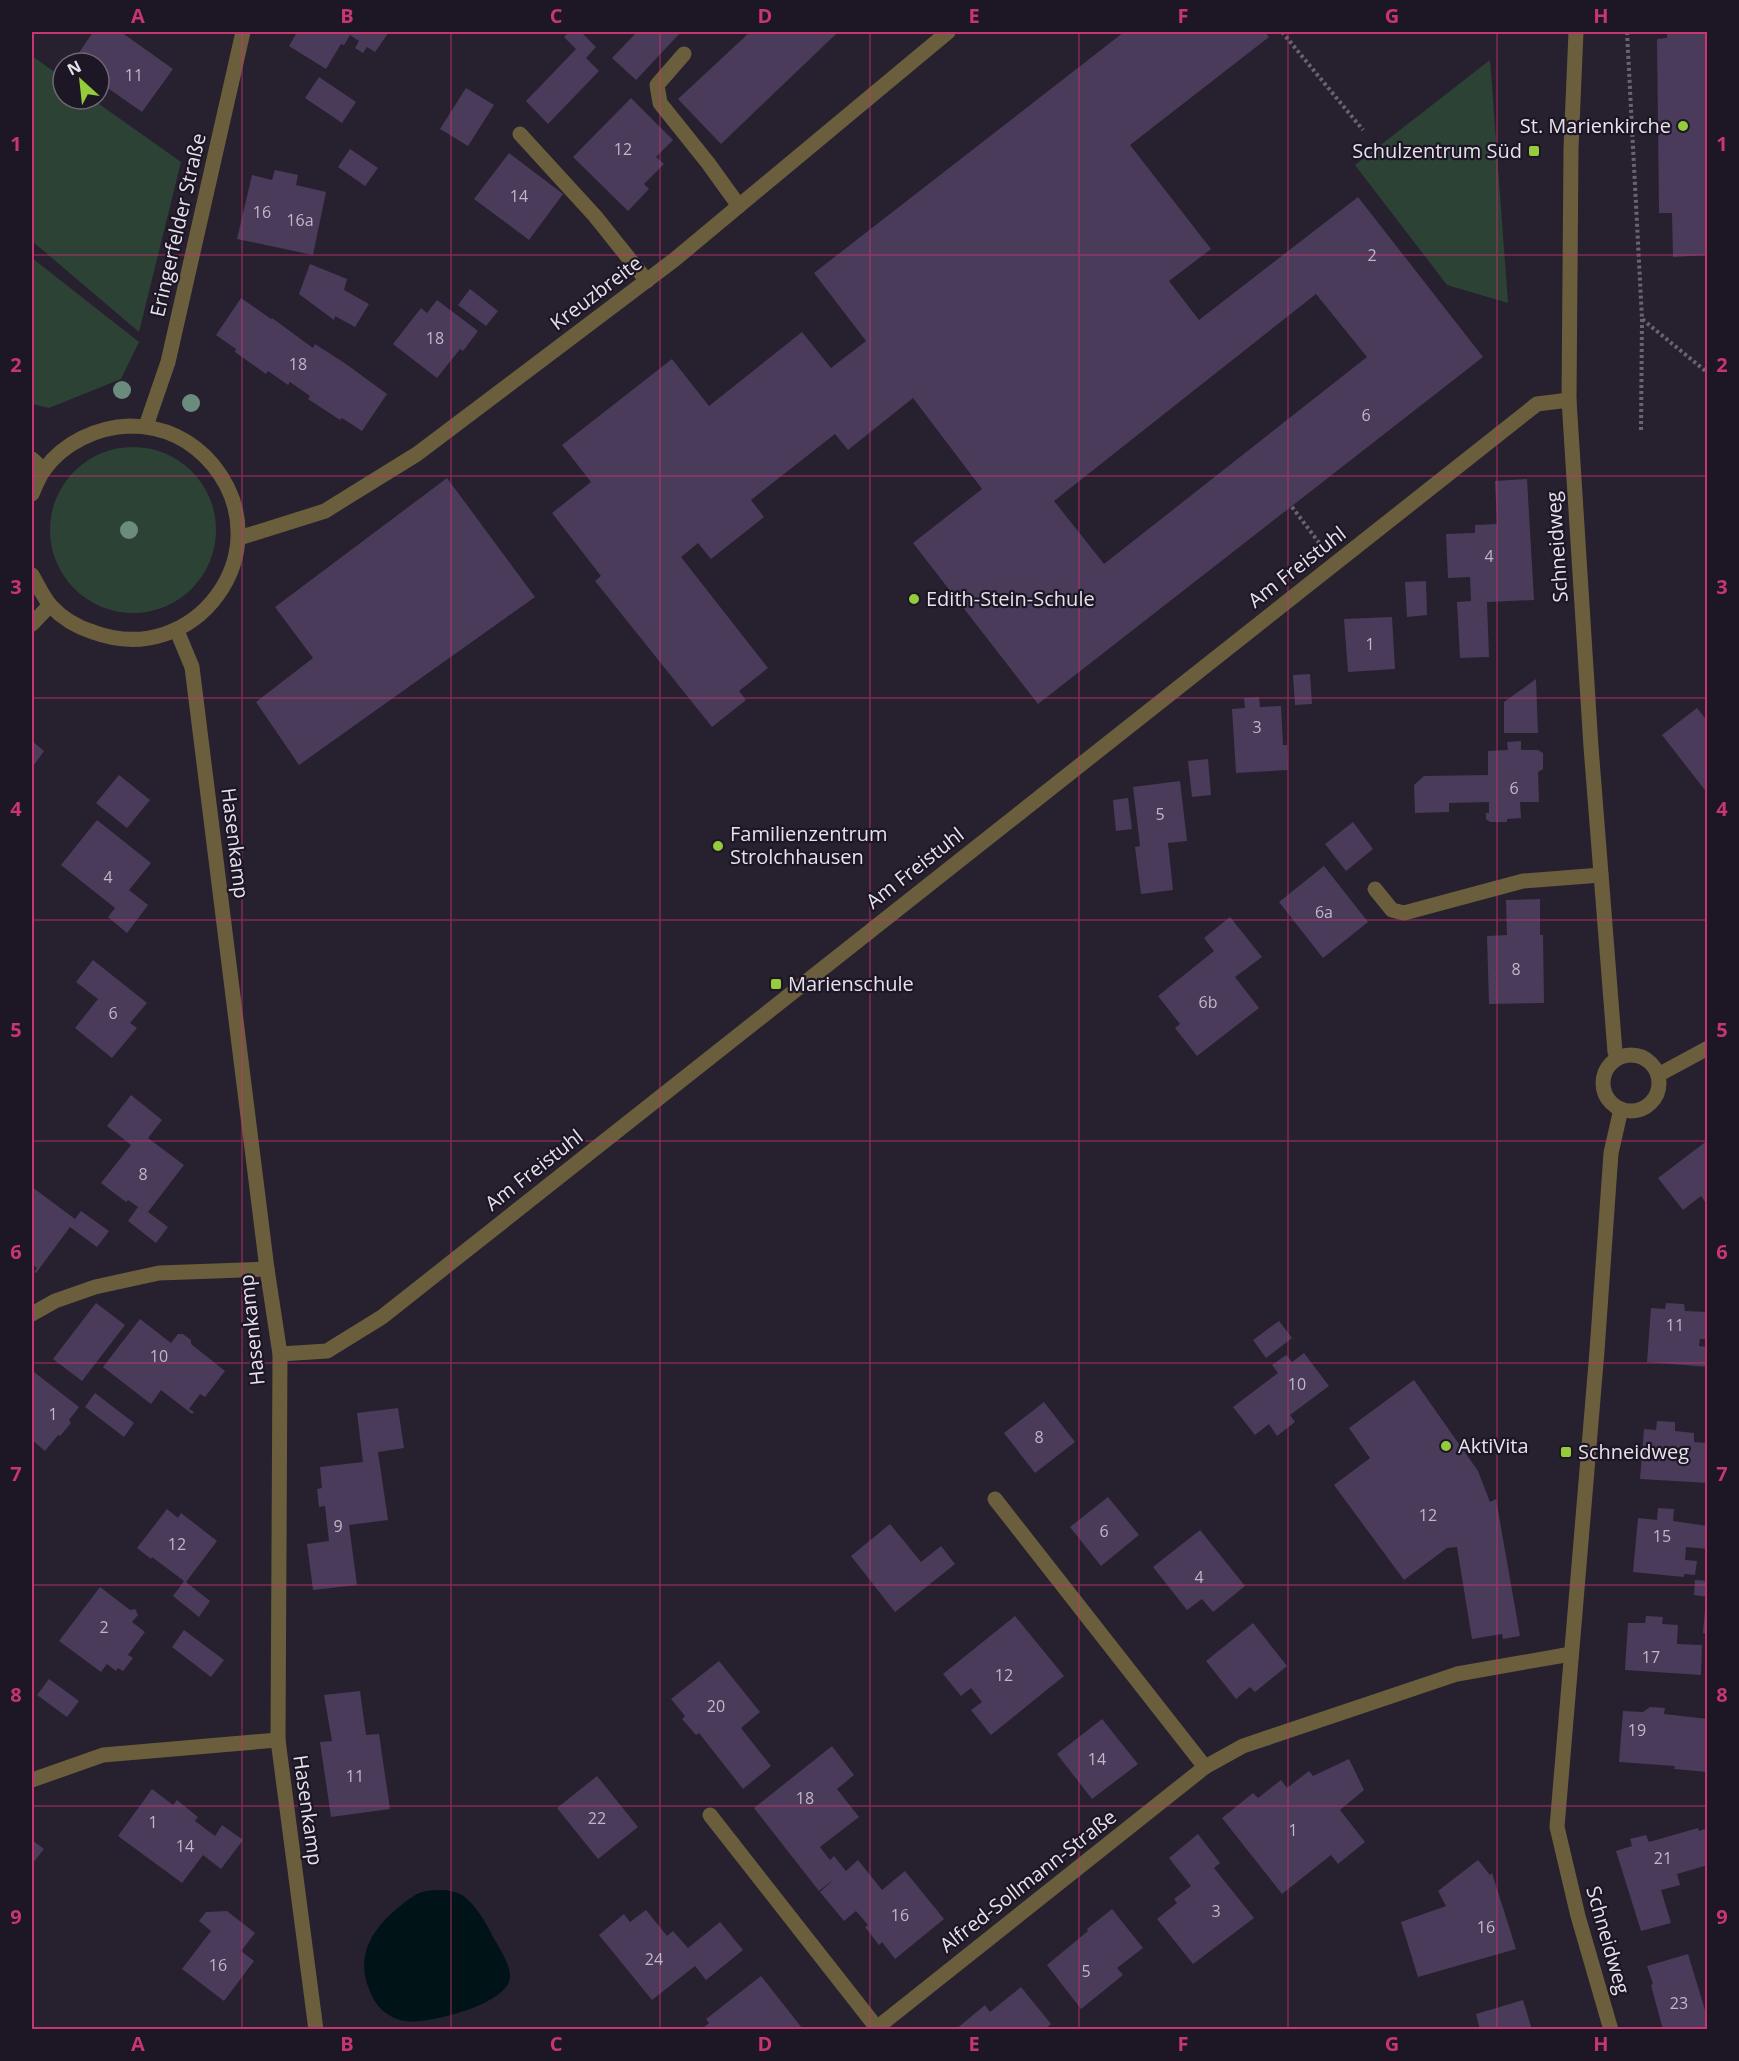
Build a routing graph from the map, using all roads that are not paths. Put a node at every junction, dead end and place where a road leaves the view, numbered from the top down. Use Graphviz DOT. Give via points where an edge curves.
graph roads {
  1 [pos="243,32"];
  2 [pos="948,32"];
  3 [pos="1576,32"];
  4 [pos="684,54"];
  5 [pos="520,135"];
  6 [pos="739,206"];
  7 [pos="646,281"];
  8 [pos="1569,400"];
  9 [pos="146,426"];
  10 [pos="32,459"];
  11 [pos="44,470"];
  12 [pos="32,494"];
  13 [pos="238,538"];
  14 [pos="32,575"];
  15 [pos="50,605"];
  16 [pos="32,624"];
  17 [pos="177,631"];
  18 [pos="1601,875"];
  19 [pos="1376,889"];
  20 [pos="1707,1048"];
  21 [pos="1618,1058"];
  22 [pos="1658,1075"];
  23 [pos="1621,1109"];
  24 [pos="267,1269"];
  25 [pos="32,1314"];
  26 [pos="280,1354"];
  27 [pos="994,1499"];
  28 [pos="1571,1654"];
  29 [pos="278,1740"];
  30 [pos="1206,1767"];
  31 [pos="32,1780"];
  32 [pos="710,1815"];
  33 [pos="875,2029"];
  34 [pos="316,2030"];
  35 [pos="1611,2030"];
  1 -- 9 [label="street, Eringerfelder Straße" via="168,362"];
  2 -- 6 [label="street, Kreuzbreite"];
  3 -- 8 [label="street, Schneidweg"];
  4 -- 6 [label="street" via="657,85 660,103"];
  5 -- 7 [label="street" via="595,216"];
  6 -- 7 [label="street, Kreuzbreite"];
  7 -- 13 [label="street, Kreuzbreite" via="417,454 325,511"];
  8 -- 18 [label="street, Schneidweg"];
  8 -- 26 [label="street, Am Freistuhl" via="1536,404 382,1317 327,1351"];
  9 -- 11 [label="street" via="117,427 89,434 64,449"];
  9 -- 13 [label="street" via="177,435 203,453 224,478 236,507"];
  10 -- 11 [label="street"];
  11 -- 12 [label="street"];
  13 -- 17 [label="street" via="233,567 220,593 201,615"];
  14 -- 15 [label="street"];
  15 -- 16 [label="street"];
  15 -- 17 [label="street" via="77,627 110,639 144,640"];
  17 -- 24 [label="street, Hasenkamp" via="192,667"];
  18 -- 19 [label="street" via="1523,881 1404,913 1392,910"];
  18 -- 21 [label="street, Schneidweg"];
  20 -- 22 [label="street"];
  21 -- 22 [label="street" via="1634,1054 1649,1061"];
  21 -- 23 [label="street" via="1606,1069 1603,1085 1608,1100"];
  22 -- 23 [label="street" via="1658,1091 1650,1104 1636,1110"];
  23 -- 28 [label="street, Schneidweg" via="1611,1153"];
  24 -- 25 [label="street" via="159,1273 95,1287"];
  24 -- 26 [label="street, Hasenkamp"];
  26 -- 29 [label="street, Hasenkamp"];
  27 -- 30 [label="street"];
  28 -- 30 [label="street, Alfred-Sollmann-Straße" via="1457,1674 1243,1746"];
  28 -- 35 [label="street, Schneidweg" via="1557,1827"];
  29 -- 31 [label="street" via="103,1755"];
  29 -- 34 [label="street, Hasenkamp"];
  30 -- 33 [label="street, Alfred-Sollmann-Straße"];
  32 -- 33 [label="street, Alfred-Sollmann-Straße"];
}
